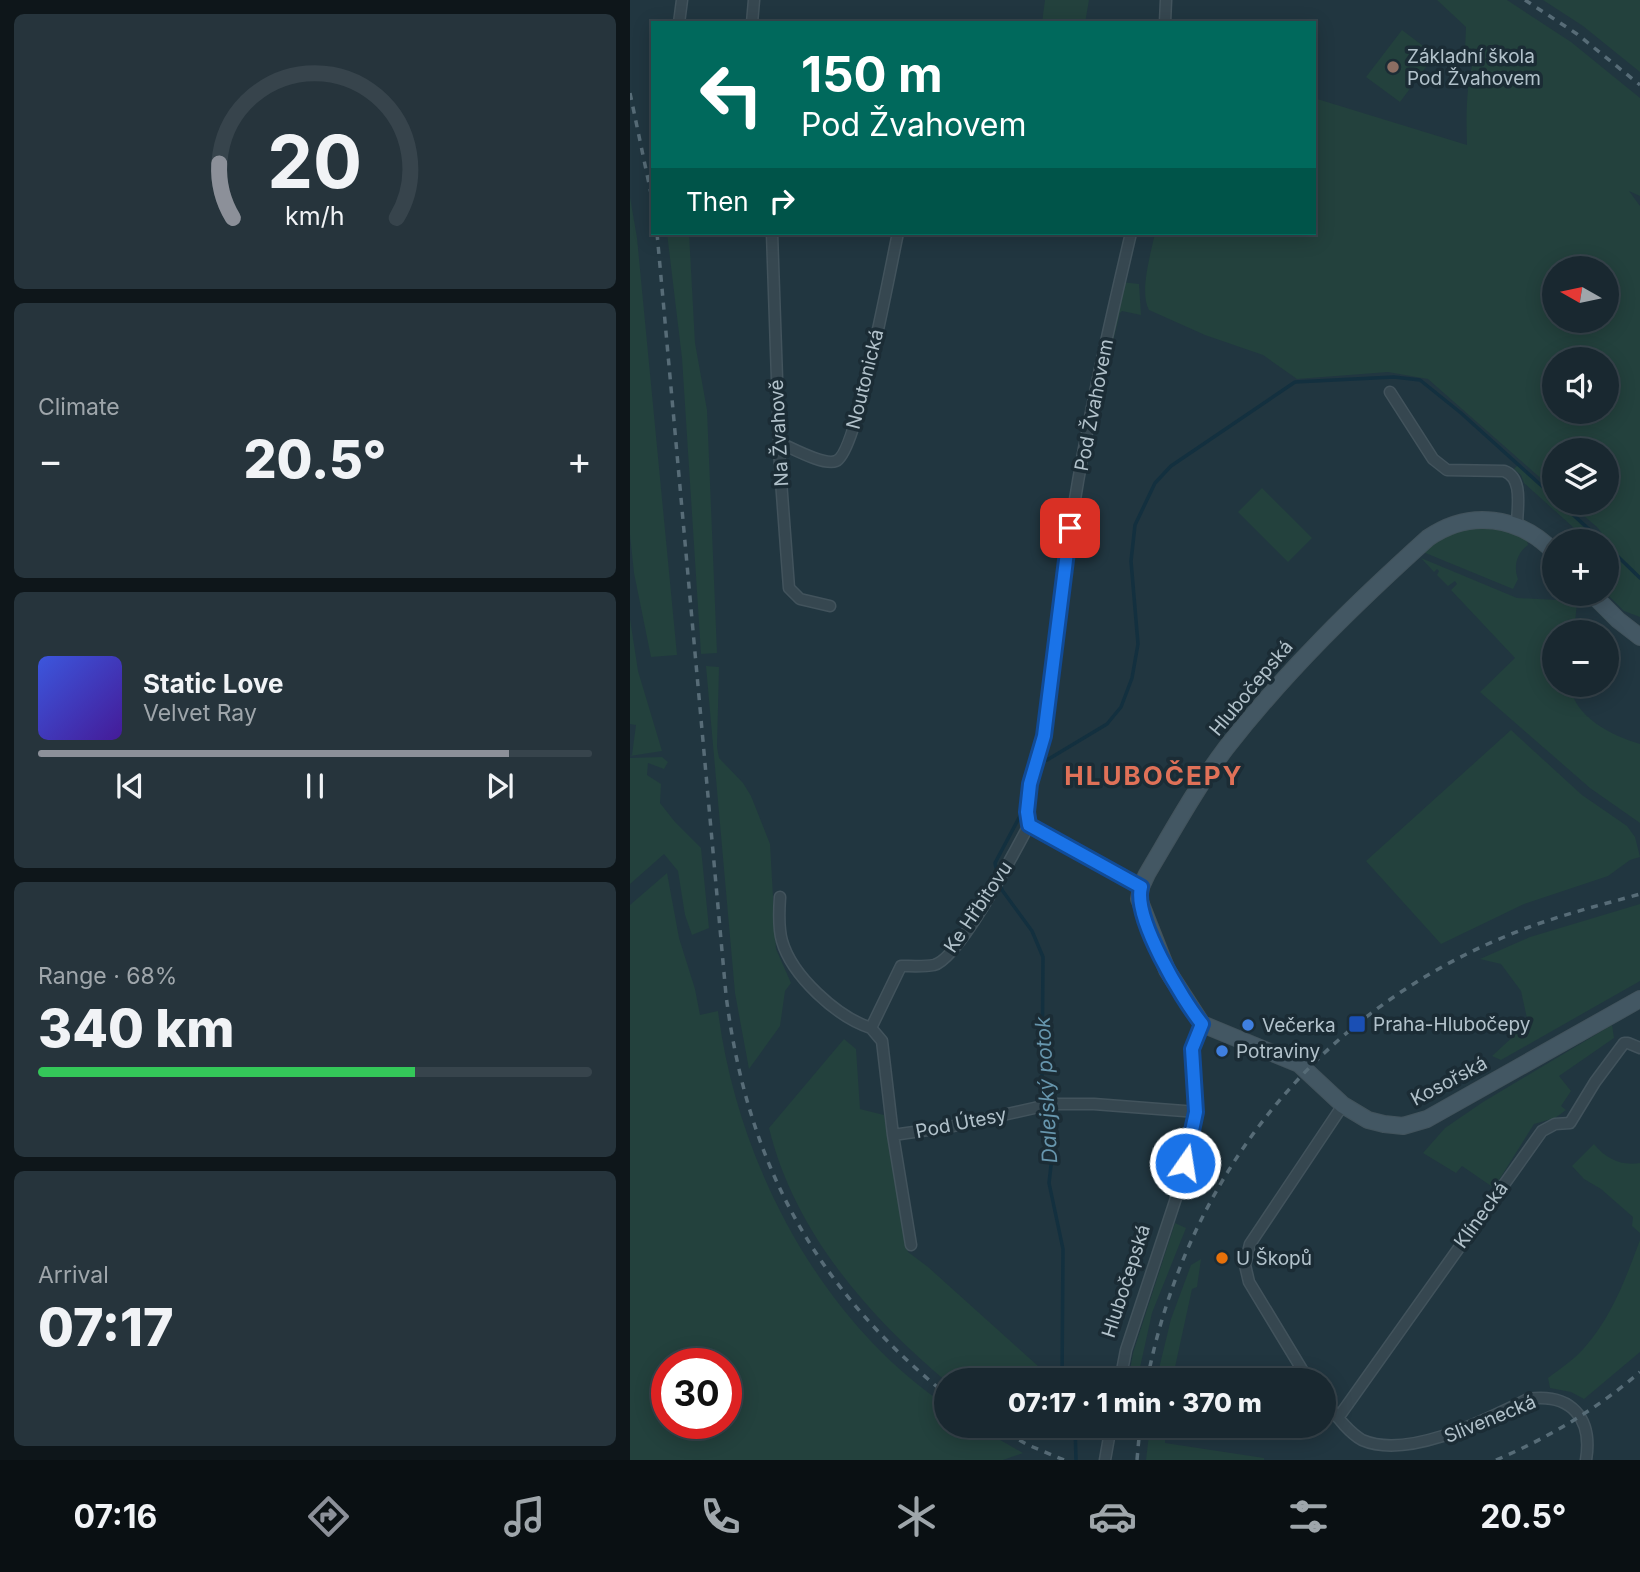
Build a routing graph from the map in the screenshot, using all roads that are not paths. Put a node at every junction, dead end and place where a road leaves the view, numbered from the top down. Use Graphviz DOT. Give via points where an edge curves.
graph roads {
  1 [pos="682,0"];
  2 [pos="754,0"];
  3 [pos="1166,0"];
  4 [pos="679,21"];
  5 [pos="752,21"];
  6 [pos="1165,21"];
  7 [pos="772,235"];
  8 [pos="898,235"];
  9 [pos="1131,235"];
  10 [pos="1390,391"];
  11 [pos="780,443"];
  12 [pos="1517,526"];
  13 [pos="1542,541"];
  14 [pos="830,606"];
  15 [pos="1604,606"];
  16 [pos="1640,637"];
  17 [pos="1029,825"];
  18 [pos="1141,887"];
  19 [pos="780,897"];
  20 [pos="1640,999"];
  21 [pos="1202,1024"];
  22 [pos="871,1028"];
  23 [pos="1640,1048"];
  24 [pos="1343,1105"];
  25 [pos="1196,1112"];
  26 [pos="893,1135"];
  27 [pos="911,1245"];
  28 [pos="1123,1368"];
  29 [pos="1300,1368"];
  30 [pos="1336,1415"];
  31 [pos="1338,1418"];
  32 [pos="1109,1438"];
  33 [pos="1105,1460"];
  34 [pos="1586,1460"];
  1 -- 4 [label="street"];
  2 -- 5 [label="street"];
  3 -- 6 [label="street"];
  7 -- 11 [label="street, Na Žvahově"];
  8 -- 11 [label="street, Noutonická" via="856,422 843,456 827,462"];
  9 -- 17 [label="street, Pod Žvahovem" via="1070,528 1044,736 1030,784"];
  10 -- 12 [label="street" via="1433,458 1447,470 1513,474"];
  11 -- 14 [label="street, Na Žvahově" via="789,588 800,599"];
  12 -- 13 [label="street, Hlubočepská"];
  12 -- 18 [label="street, Hlubočepská" via="1480,519 1440,530 1322,637 1219,758"];
  15 -- 16 [label="street"];
  17 -- 18 [label="street"];
  17 -- 22 [label="street, Ke Hřbitovu" via="994,891 947,957 934,965 901,966"];
  18 -- 21 [label="street" via="1142,911 1159,954"];
  19 -- 22 [label="street" via="782,940 802,977 852,1022"];
  20 -- 24 [label="street, Kosořská" via="1416,1123 1384,1124"];
  21 -- 24 [label="street, Kosořská" via="1299,1064"];
  21 -- 25 [label="street, Hlubočepská" via="1192,1049"];
  22 -- 26 [label="street, Pod Útesy" via="882,1041"];
  23 -- 31 [label="street, Klínecká" via="1624,1043 1570,1123 1542,1131"];
  24 -- 29 [label="street" via="1250,1244 1245,1265 1249,1282"];
  25 -- 26 [label="street, Pod Útesy" via="1052,1104"];
  25 -- 28 [label="street, Hlubočepská" via="1179,1189"];
  26 -- 27 [label="street, Pod Útesy"];
  30 -- 31 [label="street, Slivenecká"];
  31 -- 34 [label="street, Slivenecká" via="1375,1447 1409,1449 1428,1445 1528,1399 1556,1399 1571,1407 1587,1428"];
  32 -- 33 [label="street"];
}
